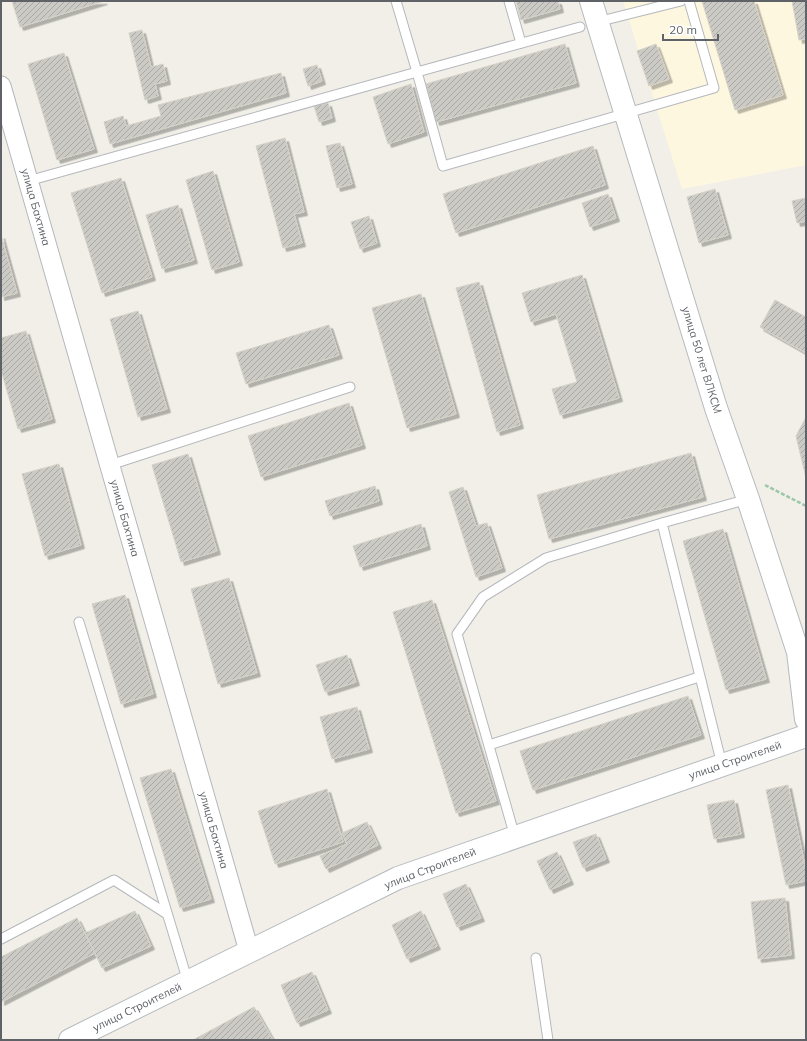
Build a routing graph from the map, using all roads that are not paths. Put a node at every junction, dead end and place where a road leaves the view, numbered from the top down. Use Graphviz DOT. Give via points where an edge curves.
graph roads {
  1 [pos="396,1"];
  2 [pos="509,1"];
  3 [pos="591,1"];
  4 [pos="681,1"];
  5 [pos="688,1"];
  6 [pos="588,24"];
  7 [pos="521,43"];
  8 [pos="417,72"];
  9 [pos="1,86"];
  10 [pos="626,114"];
  11 [pos="28,180"];
  12 [pos="350,387"];
  13 [pos="110,464"];
  14 [pos="755,492"];
  15 [pos="662,523"];
  16 [pos="79,622"];
  17 [pos="699,677"];
  18 [pos="806,719"];
  19 [pos="806,736"];
  20 [pos="489,745"];
  21 [pos="722,765"];
  22 [pos="515,837"];
  23 [pos="167,914"];
  24 [pos="1,939"];
  25 [pos="249,951"];
  26 [pos="536,958"];
  27 [pos="188,982"];
  28 [pos="70,1040"];
  29 [pos="548,1040"];
  1 -- 8 [label="lane"];
  2 -- 7 [label="lane"];
  3 -- 6 [label="main road, улица 50 лет ВЛКСМ"];
  4 -- 6 [label="lane"];
  5 -- 10 [label="lane" via="714,88"];
  6 -- 7 [label="lane"];
  6 -- 10 [label="main road, улица 50 лет ВЛКСМ"];
  7 -- 8 [label="lane"];
  8 -- 10 [label="lane" via="443,166"];
  8 -- 11 [label="lane"];
  9 -- 11 [label="street, улица Бахтина"];
  10 -- 14 [label="main road, улица 50 лет ВЛКСМ" via="714,400"];
  11 -- 13 [label="street, улица Бахтина"];
  12 -- 13 [label="lane"];
  13 -- 25 [label="street, улица Бахтина"];
  14 -- 15 [label="lane"];
  14 -- 18 [label="main road, улица 50 лет ВЛКСМ" via="798,652"];
  15 -- 17 [label="lane"];
  15 -- 20 [label="lane" via="546,558 483,597 457,634"];
  16 -- 23 [label="lane"];
  17 -- 20 [label="lane"];
  17 -- 21 [label="lane"];
  19 -- 21 [label="main road, улица Строителей"];
  20 -- 22 [label="lane"];
  21 -- 22 [label="main road, улица Строителей"];
  22 -- 25 [label="main road, улица Строителей" via="398,878"];
  23 -- 24 [label="lane" via="114,880"];
  23 -- 27 [label="lane"];
  25 -- 27 [label="main road, улица Строителей"];
  26 -- 29 [label="lane"];
  27 -- 28 [label="main road, улица Строителей"];
}
